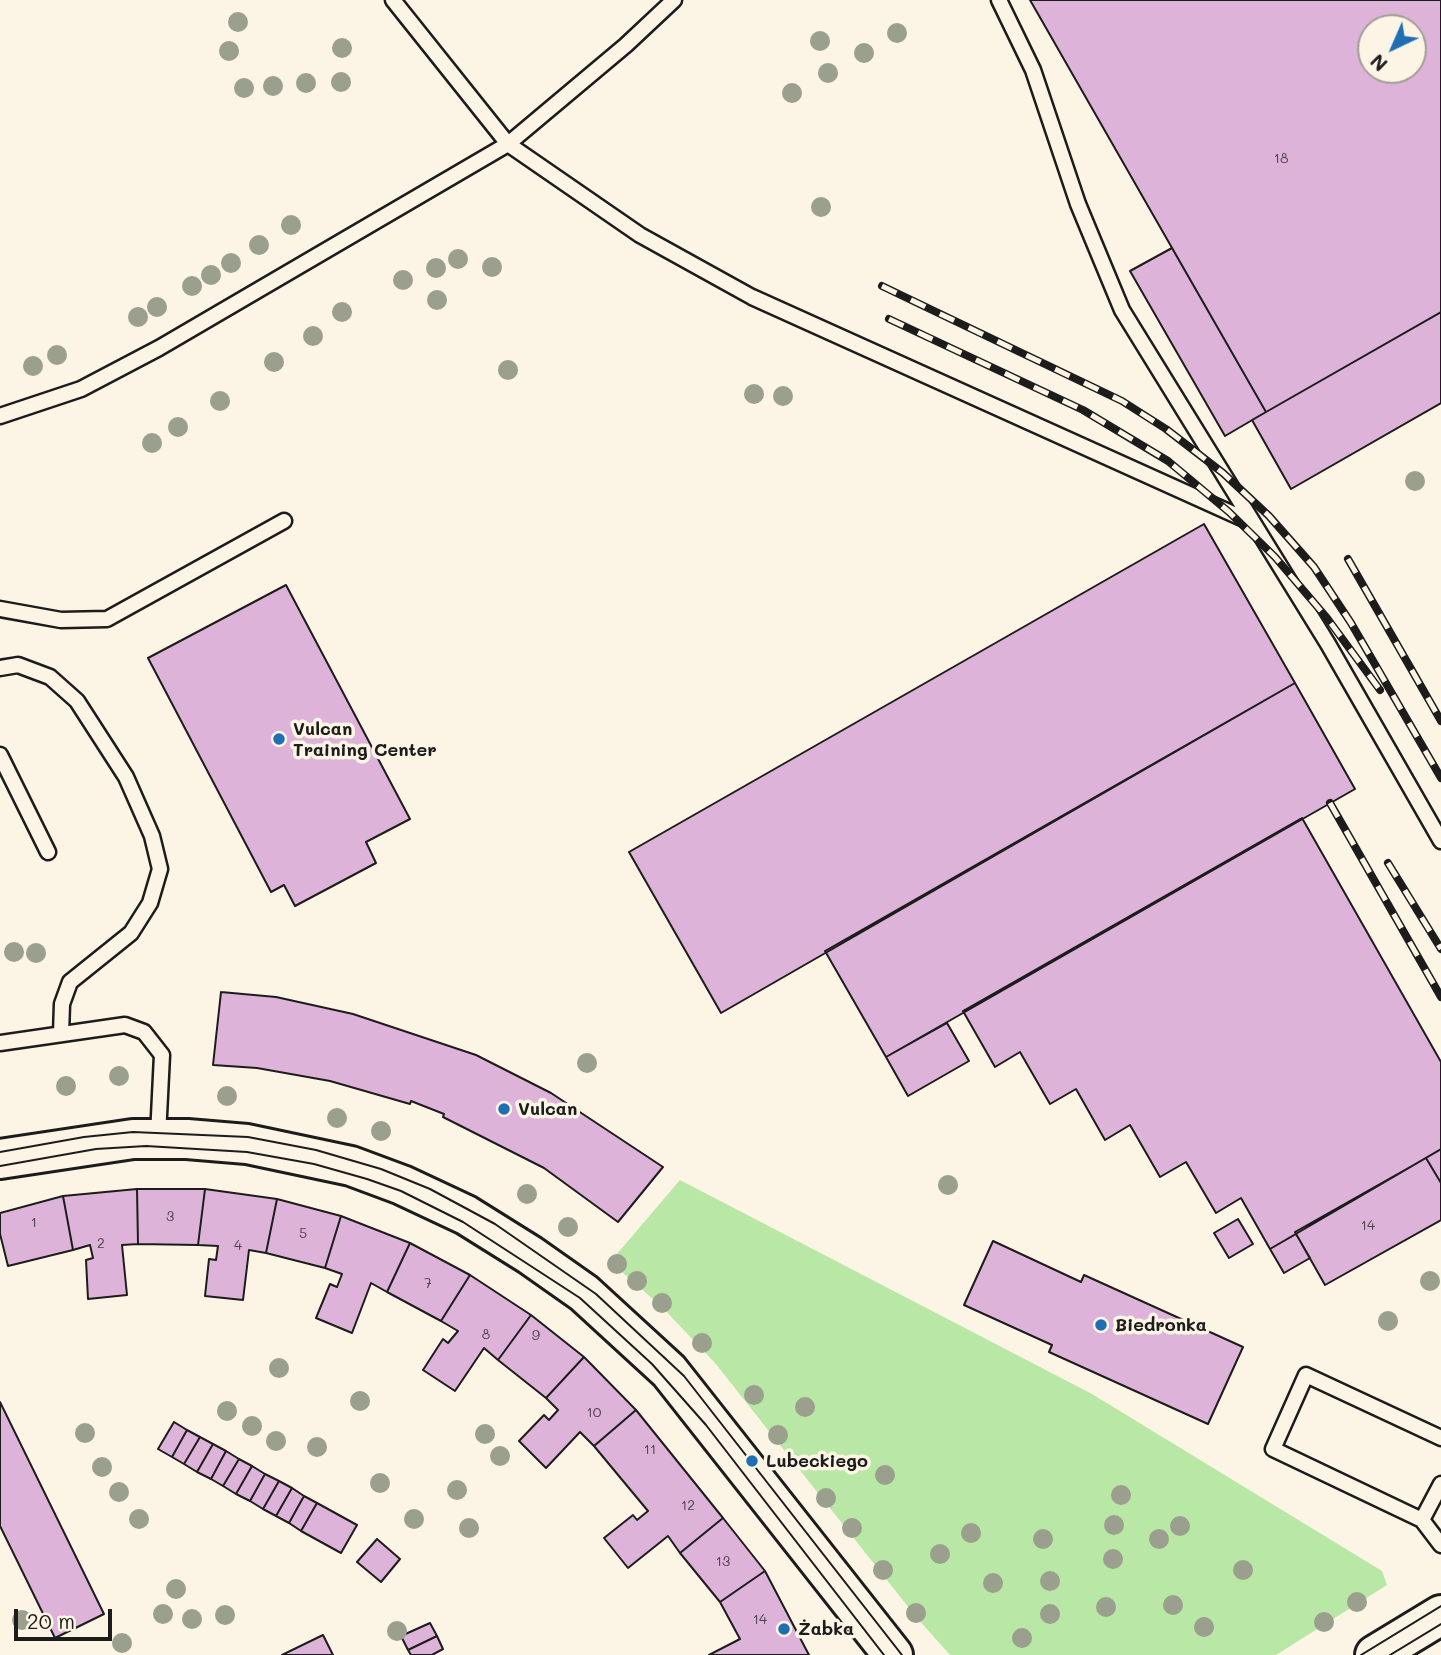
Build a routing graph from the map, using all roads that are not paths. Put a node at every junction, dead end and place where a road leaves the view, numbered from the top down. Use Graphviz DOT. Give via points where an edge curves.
graph roads {
  1 [pos="393,0"];
  2 [pos="674,0"];
  3 [pos="999,0"];
  4 [pos="508,144"];
  5 [pos="0,416"];
  6 [pos="284,521"];
  7 [pos="1254,523"];
  8 [pos="0,609"];
  9 [pos="0,668"];
  10 [pos="0,755"];
  11 [pos="1441,841"];
  12 [pos="48,852"];
  13 [pos="61,1034"];
  14 [pos="0,1043"];
  15 [pos="157,1139"];
  16 [pos="0,1159"];
  17 [pos="1441,1438"];
  18 [pos="1441,1484"];
  19 [pos="1422,1520"];
  20 [pos="1441,1545"];
  21 [pos="1441,1615"];
  22 [pos="893,1655"];
  23 [pos="1375,1655"];
  1 -- 4 [label="lane"];
  2 -- 4 [label="lane"];
  3 -- 7 [label="lane" via="1033,70 1078,204 1122,310"];
  4 -- 5 [label="lane" via="159,348 81,389"];
  4 -- 7 [label="lane" via="640,235 752,297"];
  6 -- 8 [label="lane" via="107,619 61,620"];
  7 -- 11 [label="lane"];
  9 -- 13 [label="lane" via="18,665 50,677 77,701 126,777 152,836 160,869 150,903 131,933 70,982 62,1004"];
  10 -- 12 [label="lane"];
  13 -- 14 [label="lane"];
  13 -- 15 [label="lane" via="125,1025 144,1032 162,1055"];
  15 -- 16 [label="street" via="95,1143"];
  15 -- 22 [label="street" via="264,1147 378,1175 466,1215 558,1274 628,1331 679,1383"];
  17 -- 19 [label="lane" via="1306,1375 1273,1448"];
  18 -- 19 [label="lane"];
  19 -- 20 [label="lane"];
  21 -- 23 [label="street"];
}
